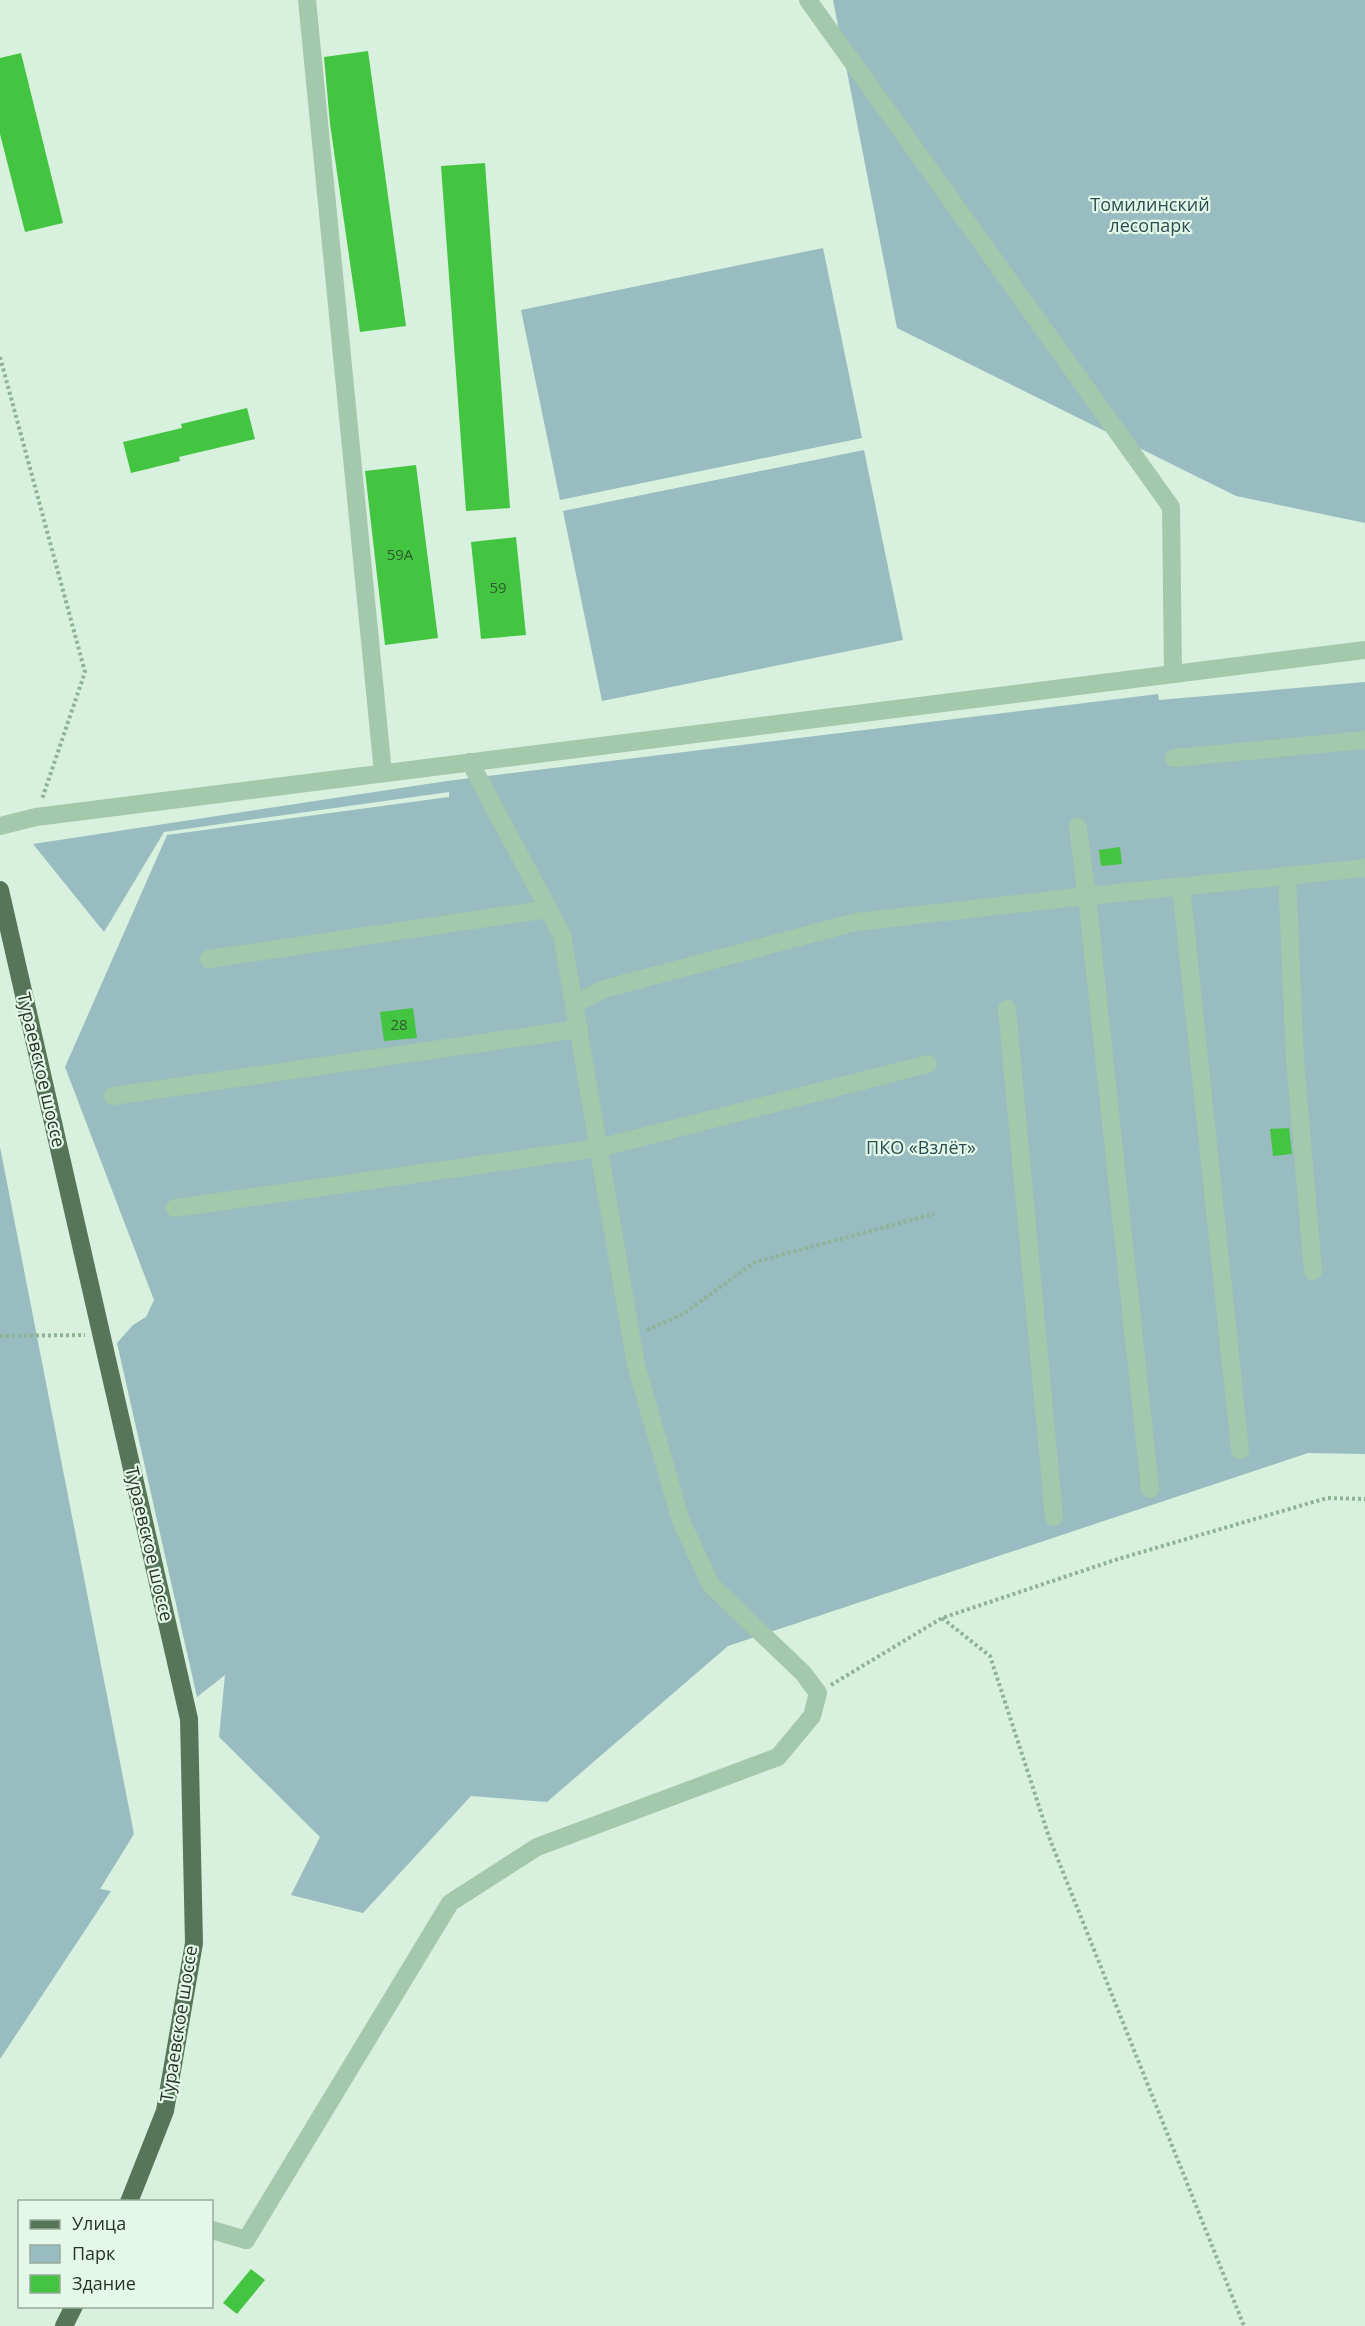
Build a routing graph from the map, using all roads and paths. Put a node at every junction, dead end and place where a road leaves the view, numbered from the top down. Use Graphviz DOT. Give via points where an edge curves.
graph roads {
  1 [pos="307,0"];
  2 [pos="808,0"];
  3 [pos="0,357"];
  4 [pos="1365,650"];
  5 [pos="1173,674"];
  6 [pos="1365,740"];
  7 [pos="1174,758"];
  8 [pos="470,762"];
  9 [pos="383,773"];
  10 [pos="36,817"];
  11 [pos="0,826"];
  12 [pos="1078,827"];
  13 [pos="1365,868"];
  14 [pos="1287,876"];
  15 [pos="1181,886"];
  16 [pos="0,890"];
  17 [pos="1087,896"];
  18 [pos="549,909"];
  19 [pos="209,959"];
  20 [pos="574,1004"];
  21 [pos="1007,1009"];
  22 [pos="579,1029"];
  23 [pos="927,1064"];
  24 [pos="113,1096"];
  25 [pos="599,1148"];
  26 [pos="176,1208"];
  27 [pos="934,1214"];
  28 [pos="1313,1271"];
  29 [pos="101,1334"];
  30 [pos="0,1336"];
  31 [pos="632,1337"];
  32 [pos="1240,1450"];
  33 [pos="1150,1490"];
  34 [pos="1365,1499"];
  35 [pos="1054,1517"];
  36 [pos="942,1618"];
  37 [pos="818,1693"];
  38 [pos="130,2200"];
  39 [pos="213,2230"];
  40 [pos="73,2308"];
  41 [pos="64,2326"];
  42 [pos="1244,2326"];
  1 -- 9 [label="street"];
  2 -- 5 [label="street" via="1171,507"];
  3 -- 10 [label="path" via="85,672"];
  4 -- 5 [label="street"];
  5 -- 8 [label="street"];
  6 -- 7 [label="street"];
  8 -- 9 [label="street"];
  8 -- 18 [label="street"];
  9 -- 10 [label="street"];
  10 -- 11 [label="street"];
  12 -- 17 [label="street"];
  13 -- 14 [label="street"];
  14 -- 15 [label="street"];
  14 -- 28 [label="street" via="1295,1060"];
  15 -- 17 [label="street"];
  15 -- 32 [label="street"];
  16 -- 29 [label="main road, Тураевское шоссе"];
  17 -- 20 [label="street" via="856,922 604,989"];
  17 -- 33 [label="street"];
  18 -- 19 [label="street"];
  18 -- 20 [label="street" via="562,935"];
  20 -- 22 [label="street"];
  21 -- 35 [label="street"];
  22 -- 24 [label="street"];
  22 -- 25 [label="street"];
  23 -- 25 [label="street"];
  25 -- 26 [label="street"];
  25 -- 31 [label="street"];
  27 -- 31 [label="path" via="755,1262 683,1314"];
  29 -- 30 [label="path"];
  29 -- 38 [label="main road, Тураевское шоссе" via="189,1719 194,1943 165,2111"];
  31 -- 37 [label="street" via="636,1365 681,1521 711,1585"];
  34 -- 36 [label="path" via="1327,1498 1118,1558"];
  36 -- 37 [label="path"];
  36 -- 42 [label="path" via="990,1656 1049,1837"];
  37 -- 39 [label="street" via="812,1716 778,1757 537,1846 450,1903 246,2240"];
  40 -- 41 [label="main road"];
}
